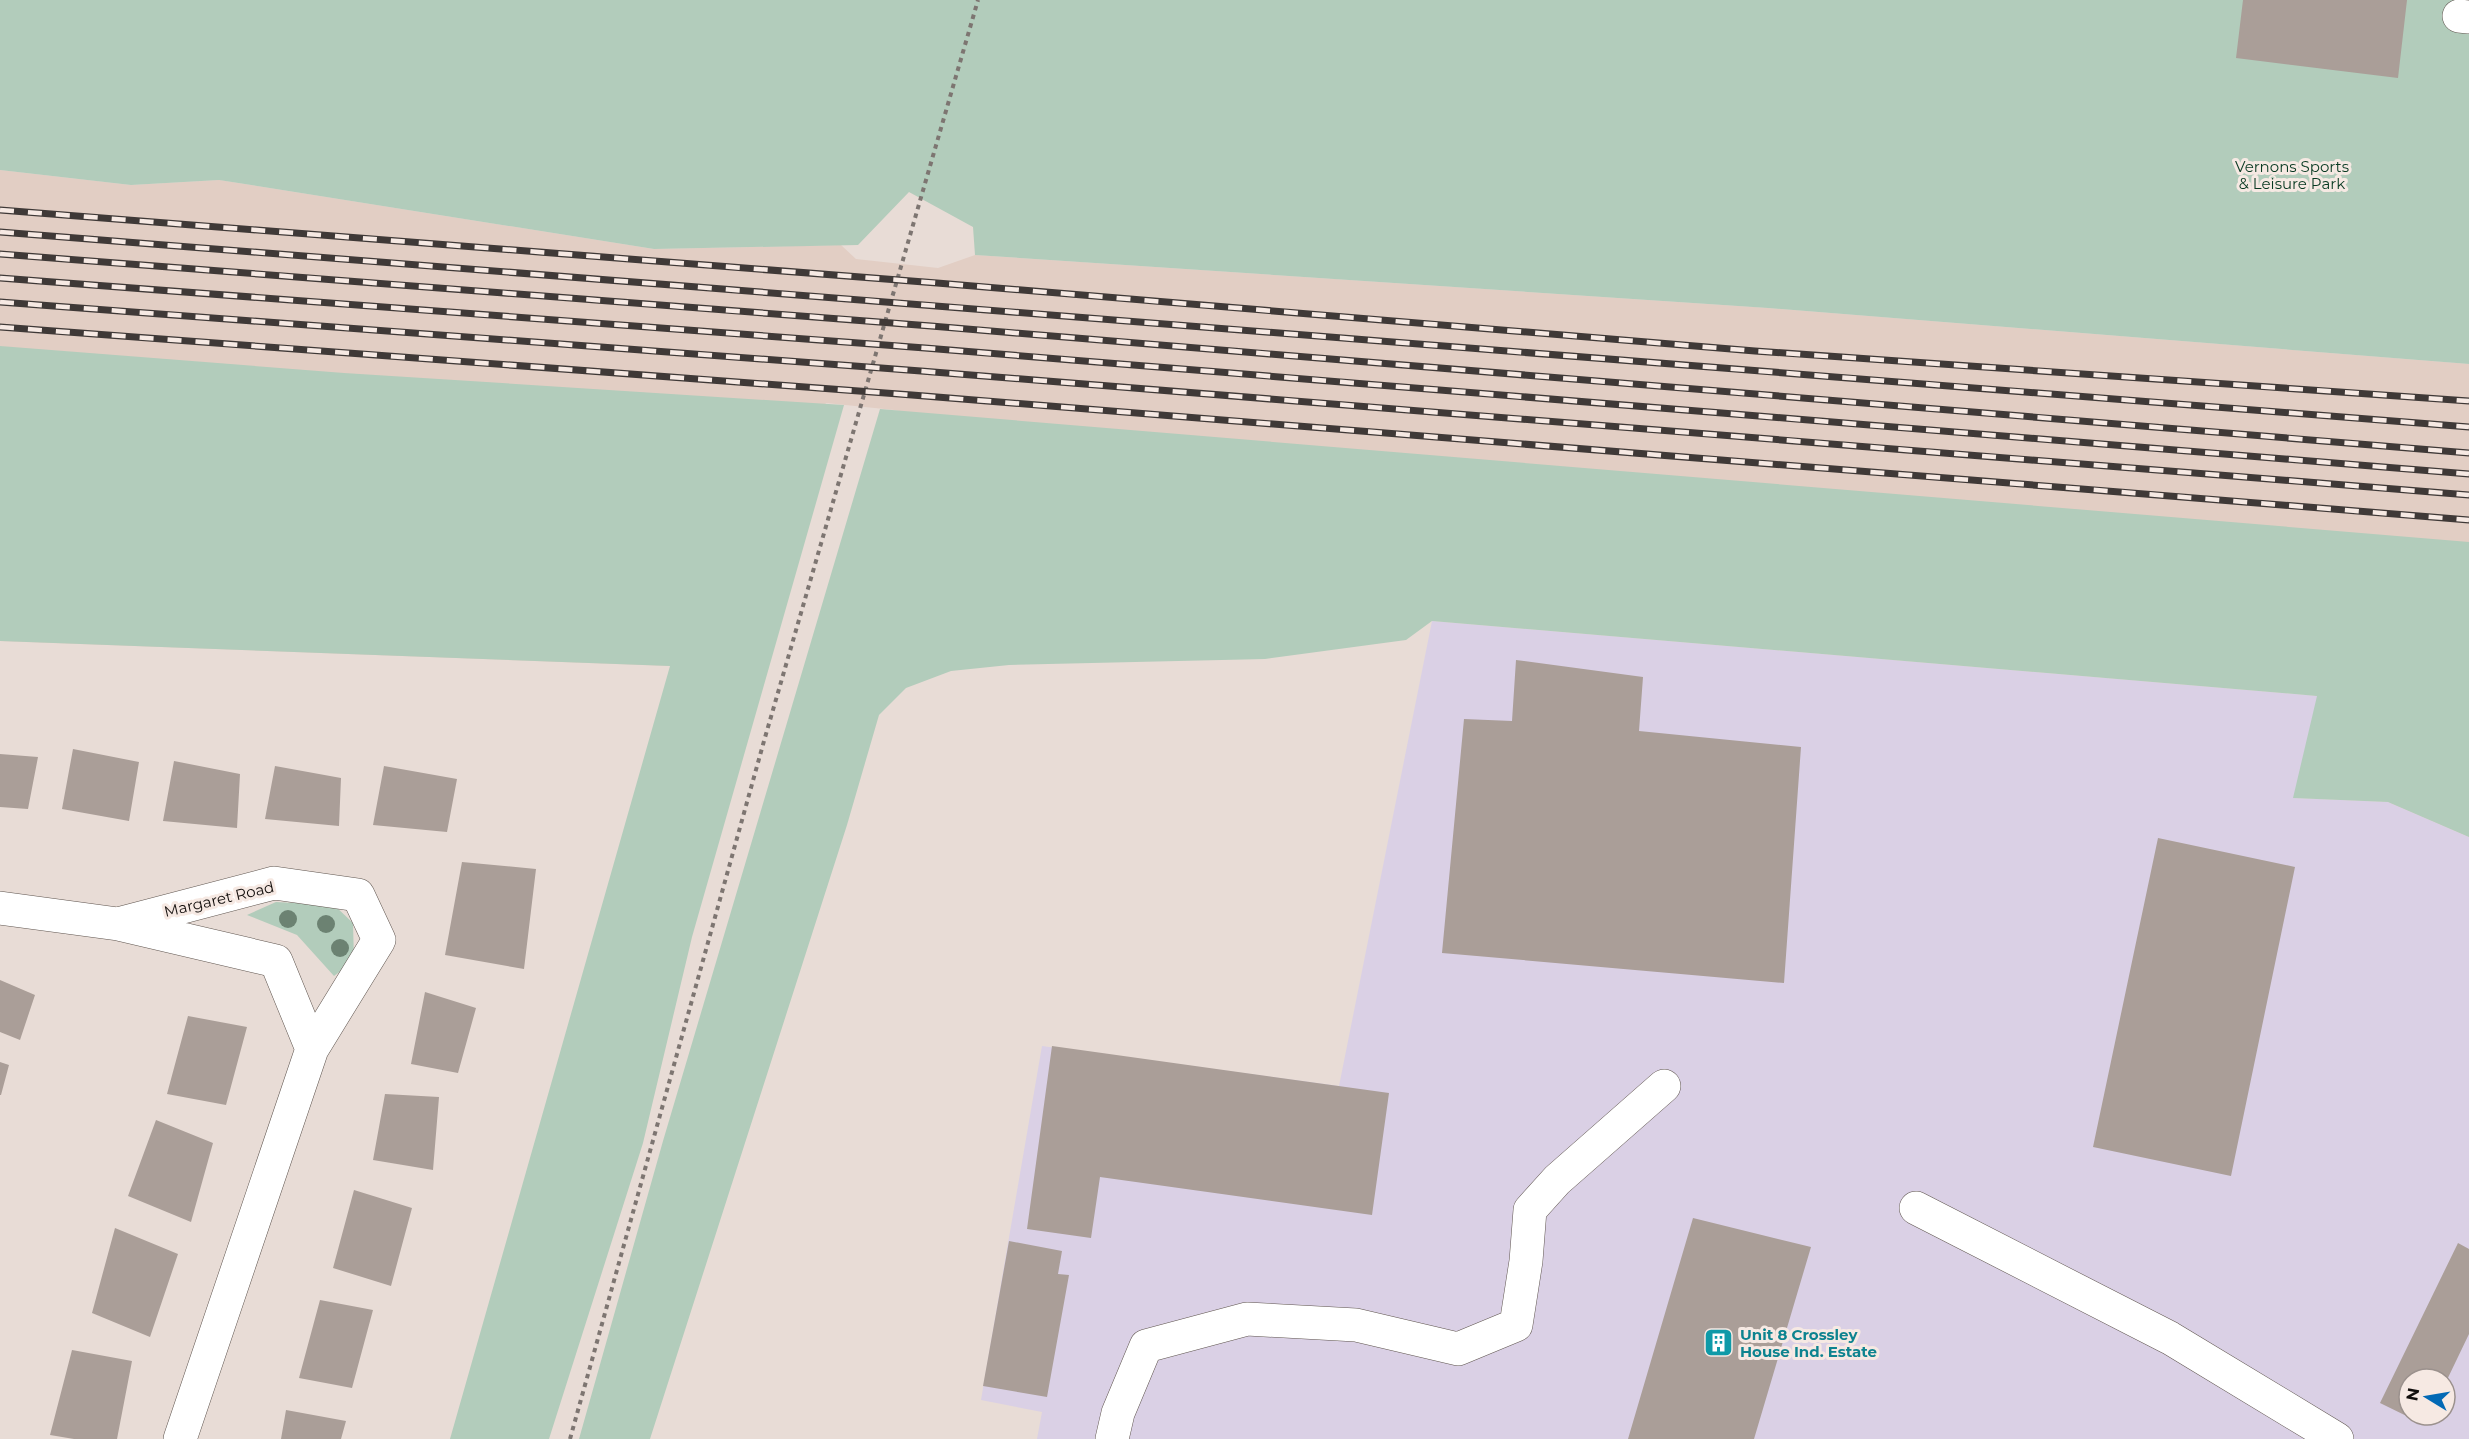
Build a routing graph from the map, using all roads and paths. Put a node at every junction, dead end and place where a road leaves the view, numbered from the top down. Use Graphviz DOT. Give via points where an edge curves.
graph roads {
  1 [pos="978,0"];
  2 [pos="0,908"];
  3 [pos="118,924"];
  4 [pos="312,1049"];
  5 [pos="1664,1086"];
  6 [pos="1916,1208"];
  7 [pos="180,1439"];
  8 [pos="570,1439"];
  9 [pos="1112,1439"];
  10 [pos="2337,1439"];
  1 -- 8 [label="path" via="764,741"];
  2 -- 3 [label="street, Margaret Road"];
  3 -- 4 [label="street, Margaret Road" via="276,961"];
  3 -- 4 [label="street, Margaret Road" via="274,883 358,895 379,940"];
  4 -- 7 [label="street, Margaret Road"];
  5 -- 9 [label="street" via="1557,1180 1530,1210 1516,1325 1458,1349 1356,1326 1247,1319 1146,1346 1118,1413"];
  6 -- 10 [label="street" via="2170,1338"];
}
